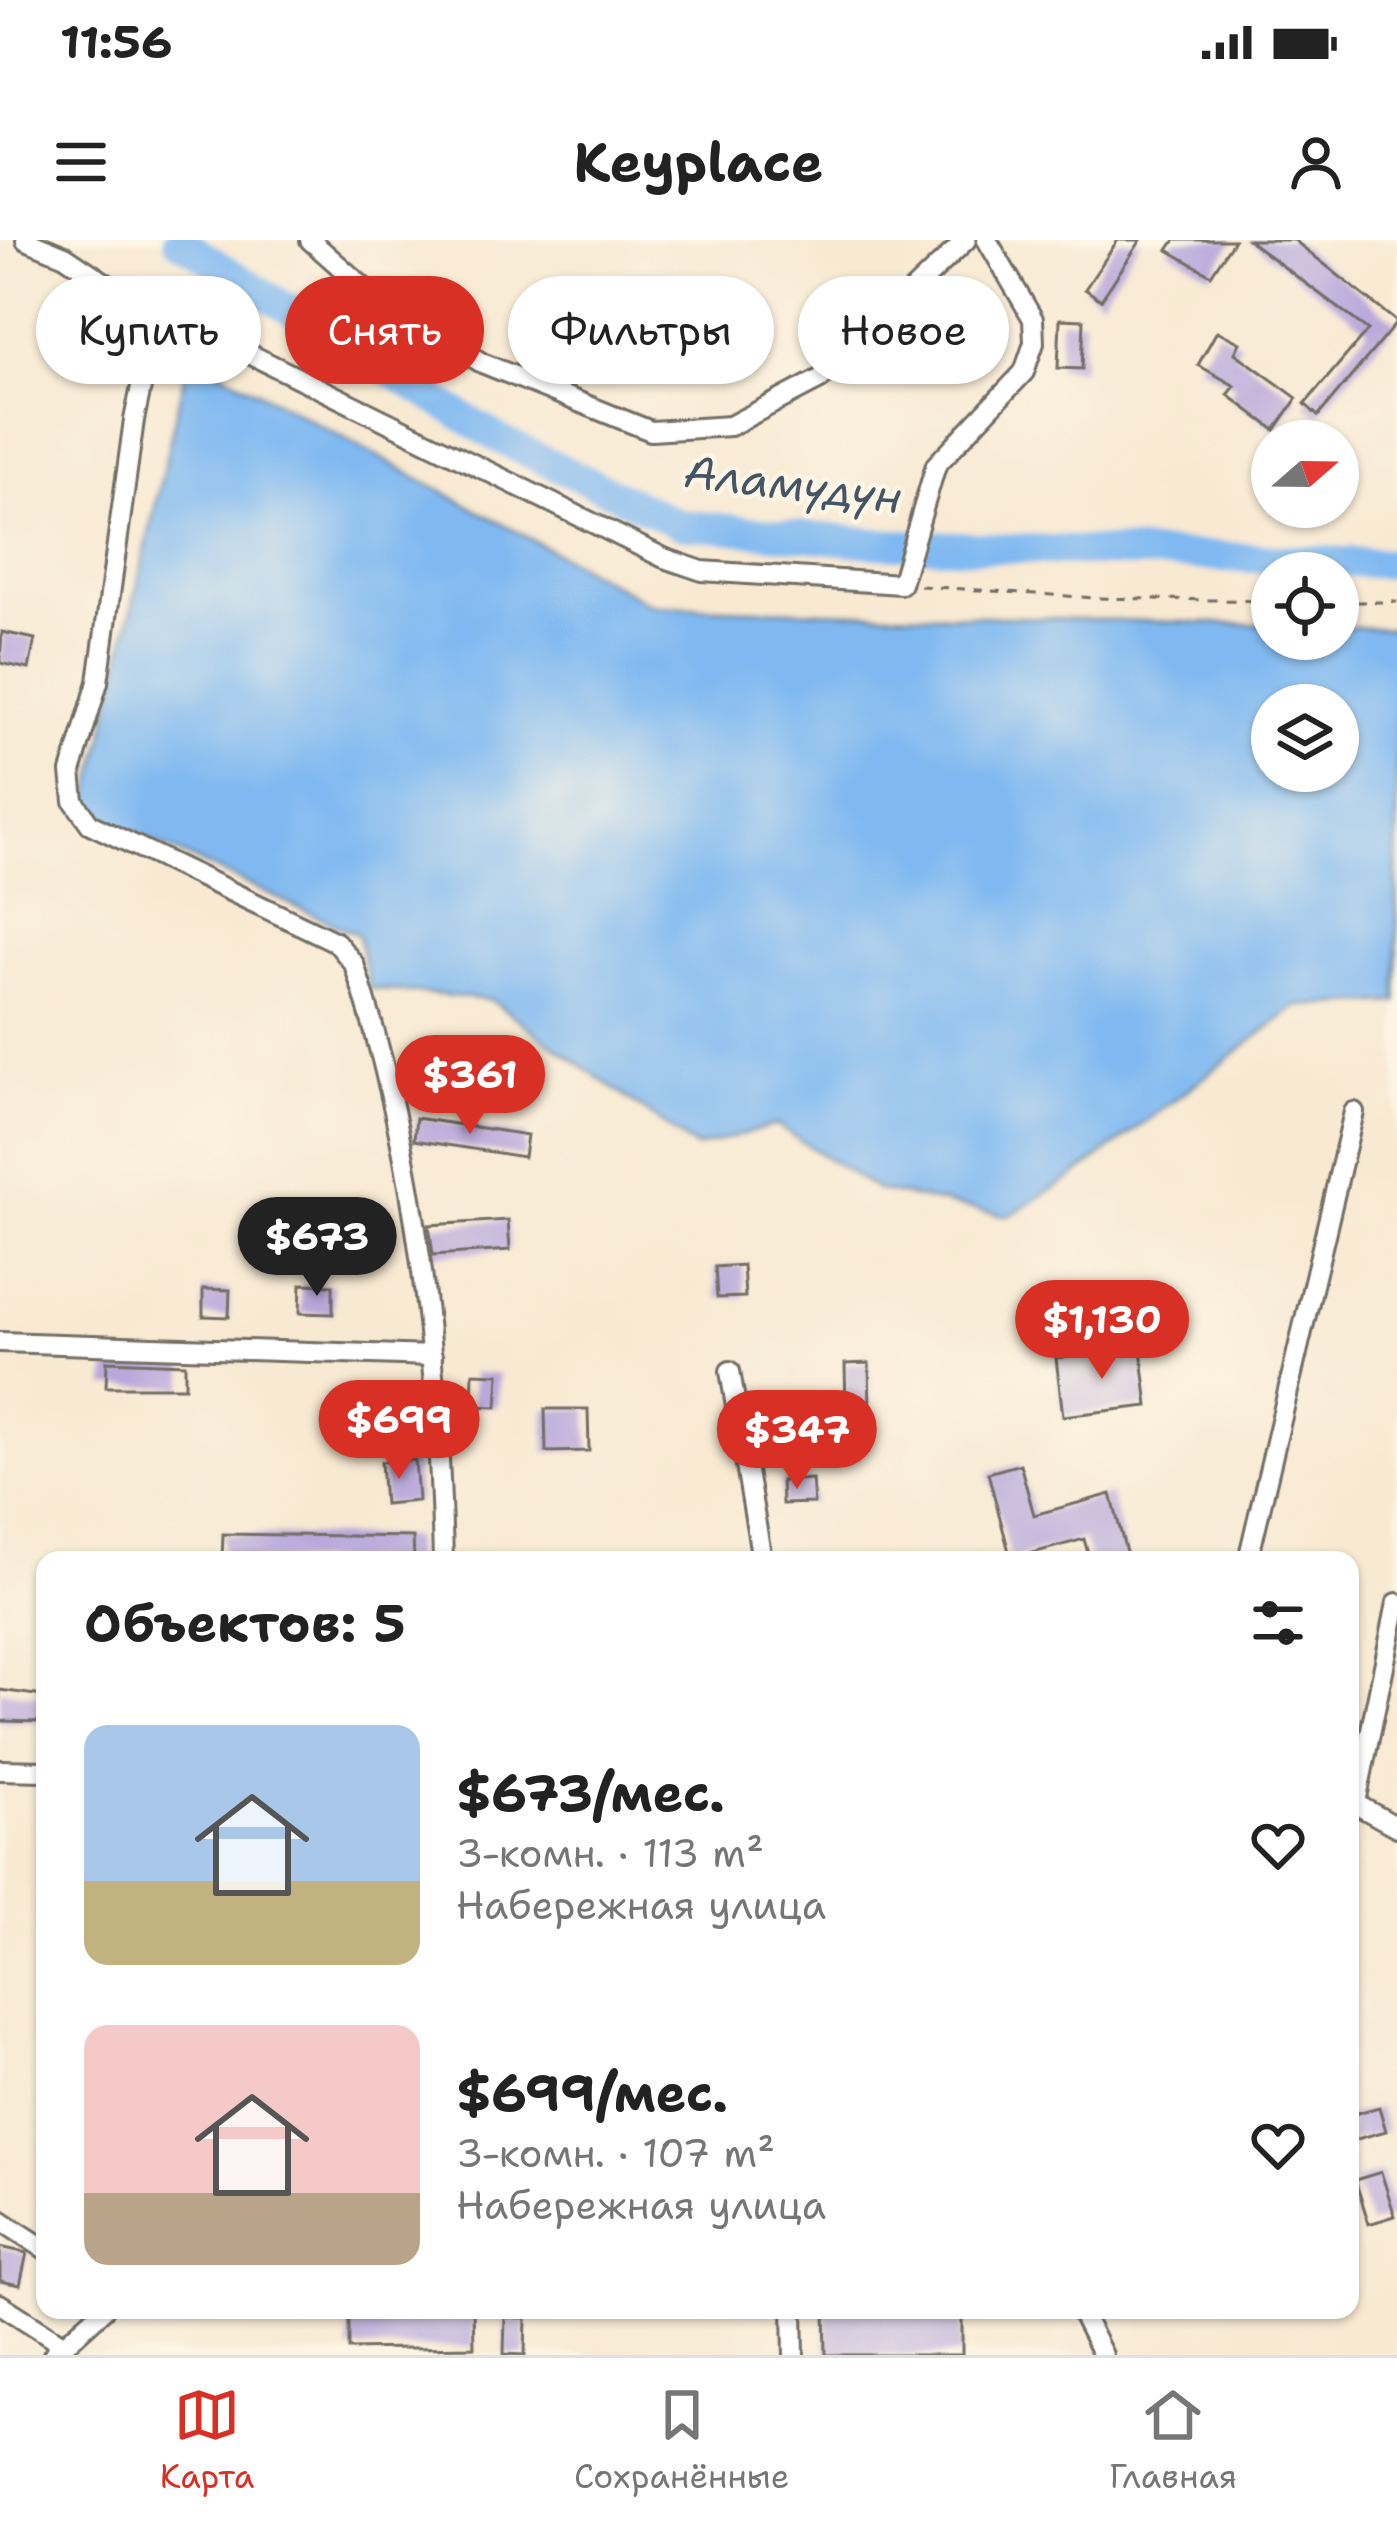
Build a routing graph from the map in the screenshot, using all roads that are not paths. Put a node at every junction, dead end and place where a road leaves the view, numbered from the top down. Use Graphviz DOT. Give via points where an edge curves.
graph roads {
  1 [pos="26,240"];
  2 [pos="310,240"];
  3 [pos="966,240"];
  4 [pos="987,240"];
  5 [pos="95,276"];
  6 [pos="261,360"];
  7 [pos="142,384"];
  8 [pos="1354,1112"];
  9 [pos="0,1342"];
  10 [pos="432,1356"];
  11 [pos="730,1371"];
  12 [pos="443,1551"];
  13 [pos="760,1551"];
  14 [pos="1250,1551"];
  15 [pos="1397,1603"];
  16 [pos="0,1770"];
  17 [pos="36,1771"];
  18 [pos="1359,1774"];
  19 [pos="1359,1805"];
  20 [pos="1397,1827"];
  21 [pos="0,2220"];
  22 [pos="36,2243"];
  23 [pos="0,2304"];
  24 [pos="92,2319"];
  25 [pos="794,2319"];
  26 [pos="1085,2319"];
  27 [pos="57,2349"];
  28 [pos="794,2355"];
  29 [pos="1103,2355"];
  1 -- 5 [label="street"];
  2 -- 3 [label="street" via="372,295 482,363 651,431 730,426 820,379"];
  4 -- 6 [label="street" via="1033,319 1034,343 1024,372 936,465 901,584 702,571 664,558"];
  7 -- 10 [label="street" via="98,682 70,772 74,801 90,824 336,942 354,964 398,1138"];
  8 -- 14 [label="street"];
  9 -- 10 [label="street"];
  10 -- 12 [label="street"];
  11 -- 13 [label="street"];
  15 -- 18 [label="street"];
  16 -- 17 [label="street"];
  19 -- 20 [label="street"];
  21 -- 22 [label="street"];
  23 -- 27 [label="street"];
  24 -- 27 [label="street"];
  25 -- 28 [label="street"];
  26 -- 29 [label="street"];
}
